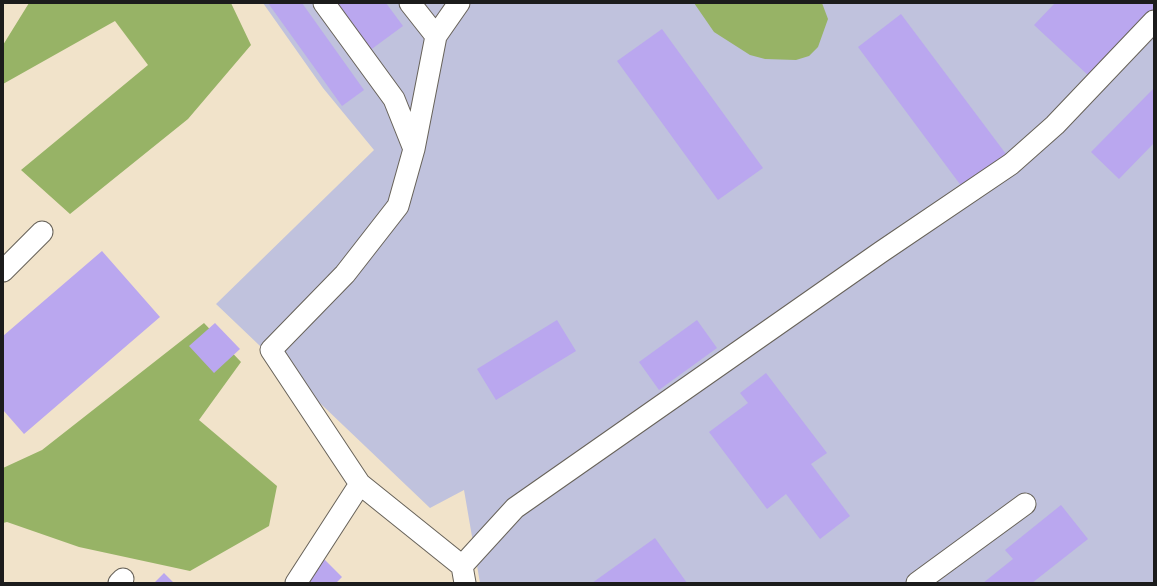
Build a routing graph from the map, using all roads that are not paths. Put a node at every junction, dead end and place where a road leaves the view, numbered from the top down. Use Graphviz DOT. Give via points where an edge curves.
graph roads {
  1 [pos="324,3"];
  2 [pos="410,3"];
  3 [pos="459,3"];
  4 [pos="1154,21"];
  5 [pos="436,36"];
  6 [pos="414,148"];
  7 [pos="42,232"];
  8 [pos="3,271"];
  9 [pos="360,484"];
  10 [pos="1026,504"];
  11 [pos="463,575"];
  12 [pos="296,583"];
  13 [pos="917,583"];
  1 -- 6 [label="street" via="394,99"];
  2 -- 5 [label="street"];
  3 -- 5 [label="street"];
  4 -- 11 [label="street" via="1056,125 1011,164 515,508"];
  5 -- 6 [label="street"];
  6 -- 9 [label="street" via="398,206 345,274 271,350"];
  7 -- 8 [label="street"];
  9 -- 11 [label="street"];
  9 -- 12 [label="street"];
  10 -- 13 [label="street"];
}
